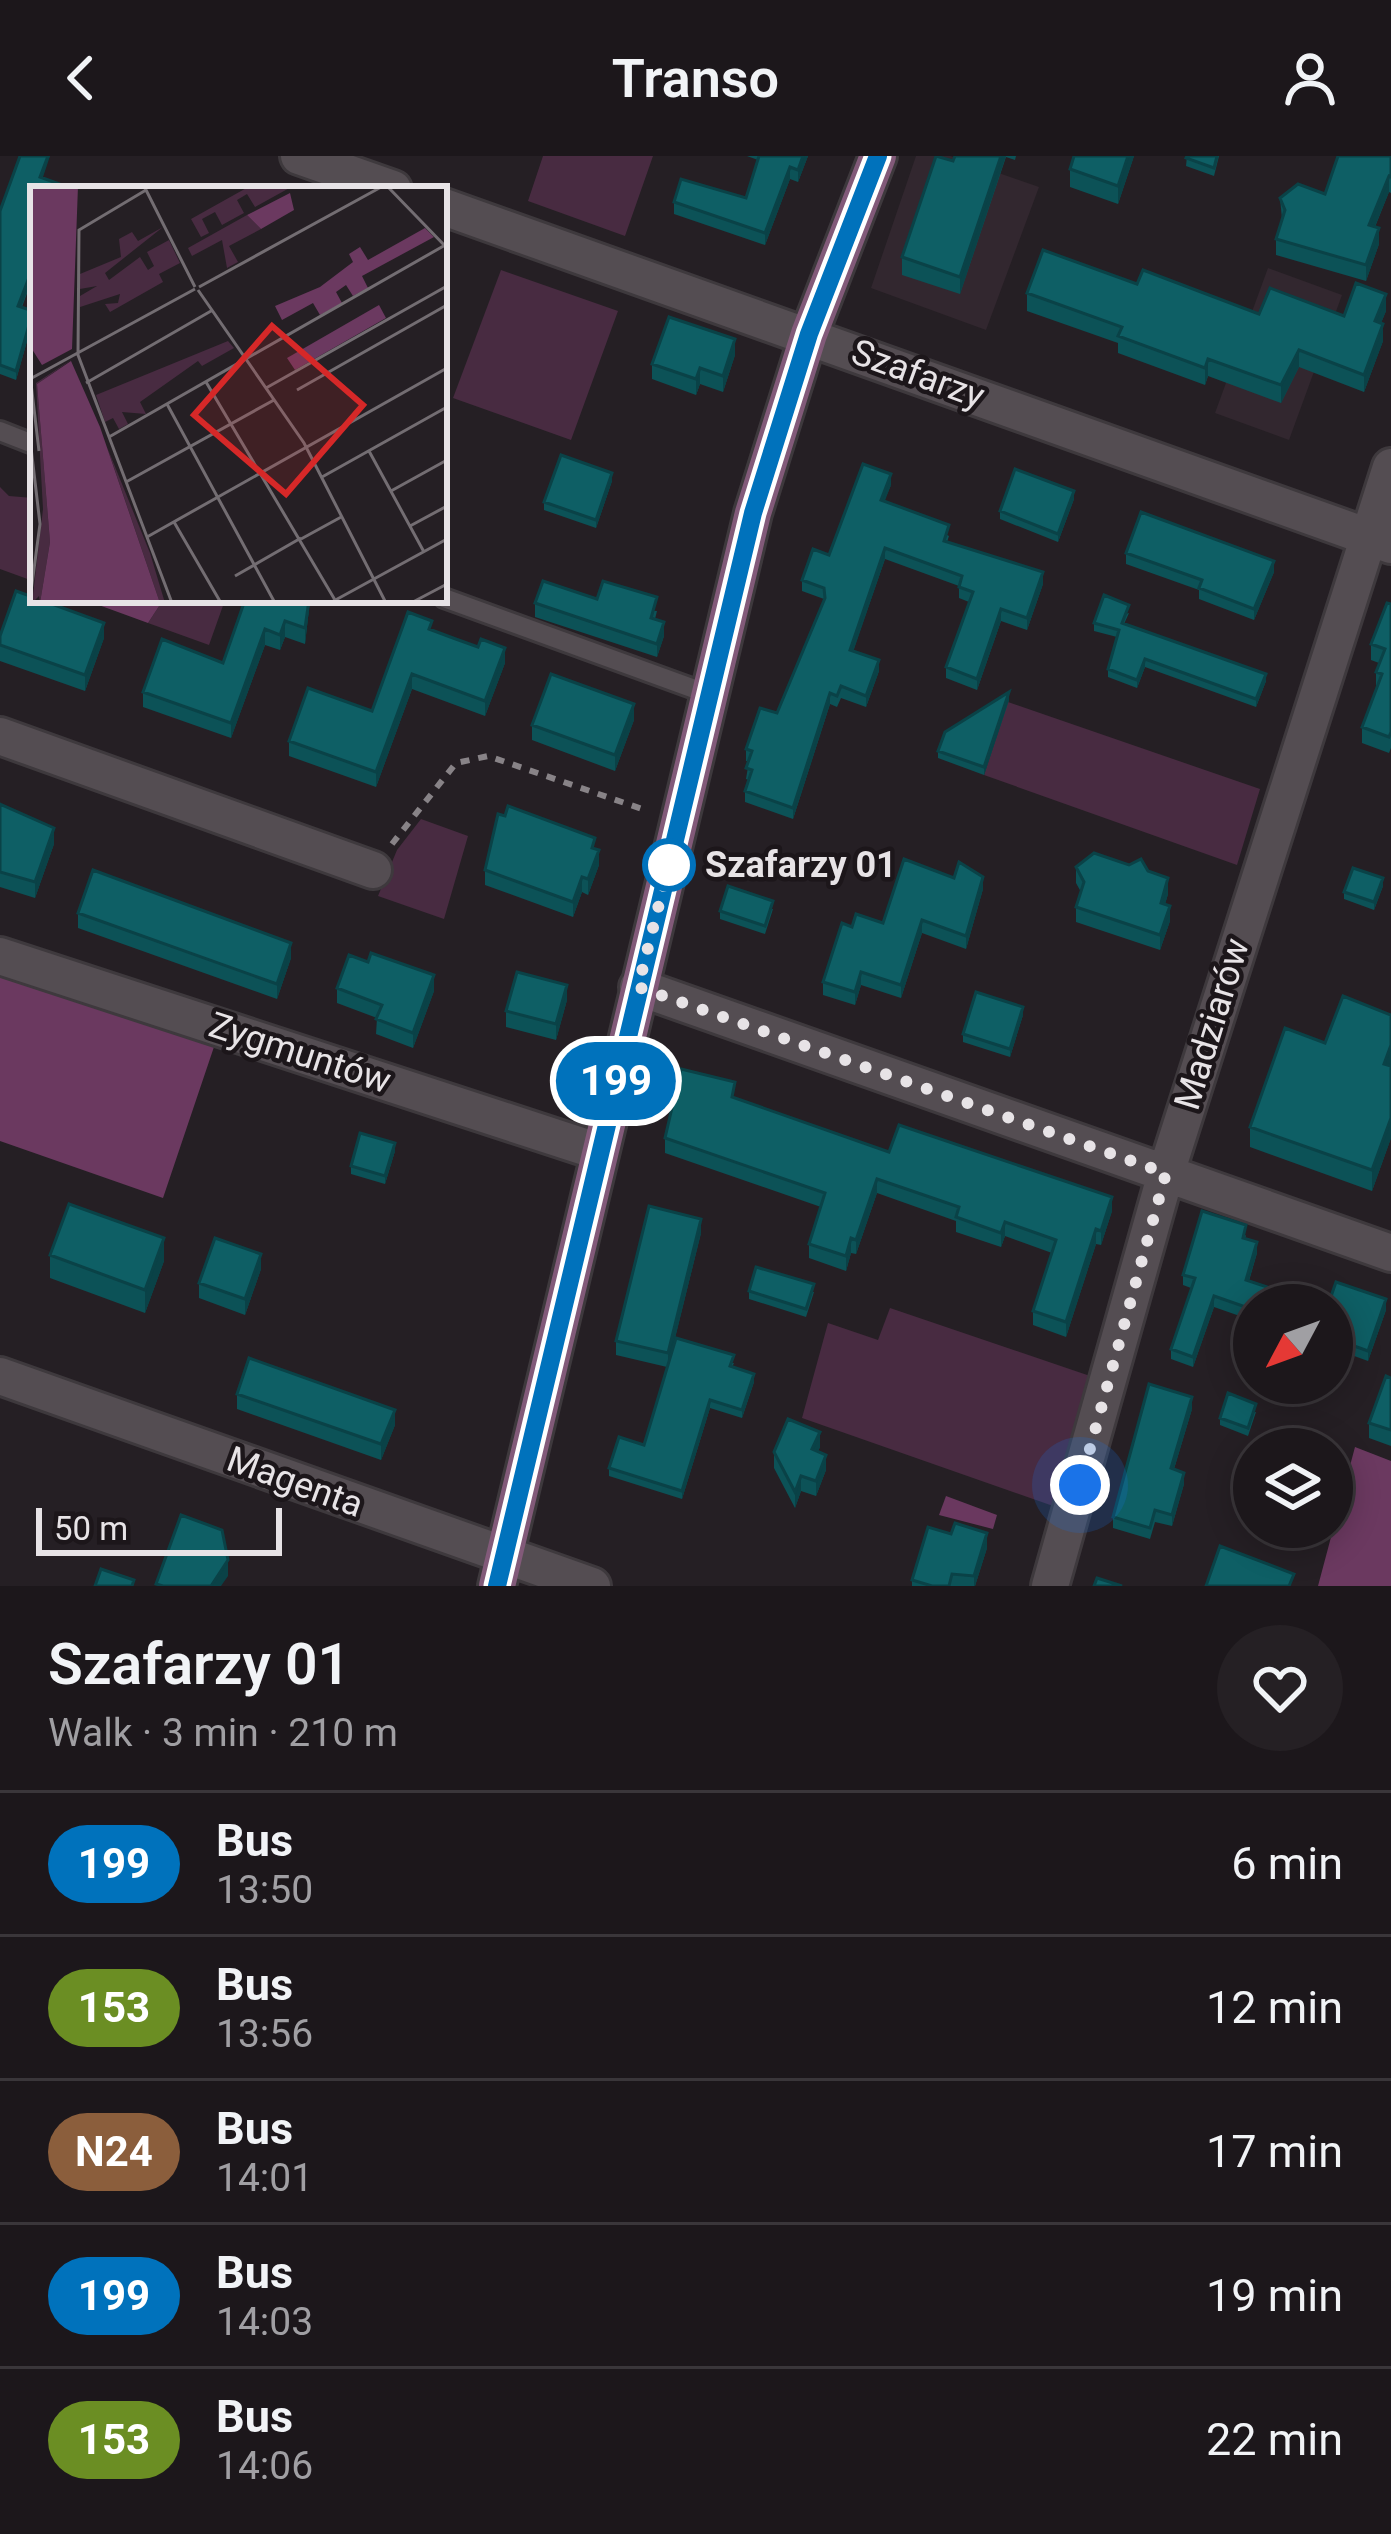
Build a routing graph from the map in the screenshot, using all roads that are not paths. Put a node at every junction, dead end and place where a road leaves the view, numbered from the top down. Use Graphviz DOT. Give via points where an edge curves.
graph roads {
  1 [pos="299,156"];
  2 [pos="878,156"];
  3 [pos="384,186"];
  4 [pos="447,208"];
  5 [pos="809,334"];
  6 [pos="0,431"];
  7 [pos="30,443"];
  8 [pos="1391,467"];
  9 [pos="1379,541"];
  10 [pos="447,599"];
  11 [pos="711,695"];
  12 [pos="0,736"];
  13 [pos="373,870"];
  14 [pos="0,956"];
  15 [pos="638,987"];
  16 [pos="600,1152"];
  17 [pos="1166,1173"];
  18 [pos="1391,1253"];
  19 [pos="0,1376"];
  20 [pos="500,1571"];
  21 [pos="592,1586"];
  22 [pos="1050,1586"];
  1 -- 3 [label="street"];
  2 -- 5 [label="street"];
  4 -- 5 [label="street, Szafarzy"];
  5 -- 9 [label="street, Szafarzy"];
  5 -- 11 [label="street" via="753,513"];
  6 -- 7 [label="lane"];
  8 -- 9 [label="street, Madziarów"];
  9 -- 17 [label="street, Madziarów"];
  10 -- 11 [label="lane"];
  11 -- 15 [label="street"];
  12 -- 13 [label="street"];
  14 -- 16 [label="street, Zygmuntów"];
  15 -- 16 [label="street"];
  15 -- 17 [label="street"];
  16 -- 20 [label="street"];
  17 -- 18 [label="street"];
  17 -- 22 [label="street, Madziarów"];
  19 -- 20 [label="street, Magenta"];
  20 -- 21 [label="street, Magenta"];
}
